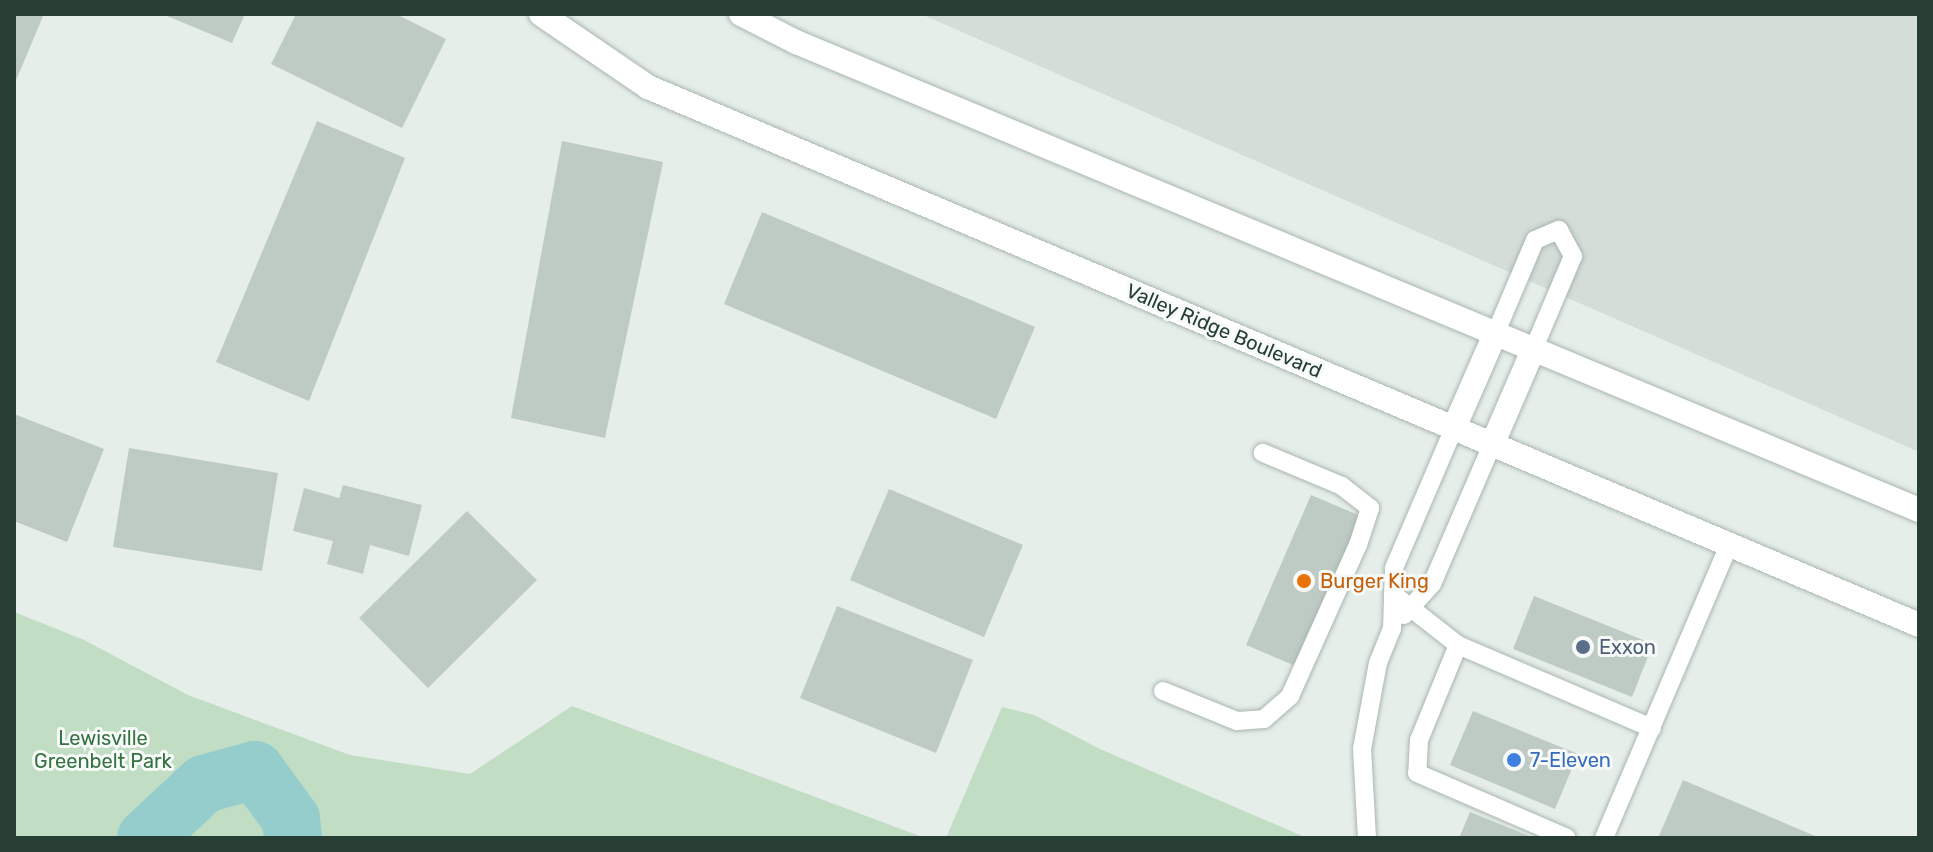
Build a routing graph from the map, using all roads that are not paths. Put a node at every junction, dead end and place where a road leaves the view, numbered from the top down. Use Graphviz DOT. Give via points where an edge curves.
graph roads {
  1 [pos="541,14"];
  2 [pos="741,14"];
  3 [pos="1496,332"];
  4 [pos="1534,348"];
  5 [pos="1454,428"];
  6 [pos="1492,445"];
  7 [pos="1263,453"];
  8 [pos="1919,510"];
  9 [pos="1729,545"];
  10 [pos="1393,594"];
  11 [pos="1410,608"];
  12 [pos="1919,625"];
  13 [pos="1392,629"];
  14 [pos="1458,645"];
  15 [pos="1163,691"];
  16 [pos="1652,728"];
  17 [pos="1367,838"];
  18 [pos="1567,838"];
  19 [pos="1604,838"];
  1 -- 5 [label="main road, Valley Ridge Boulevard" via="648,87"];
  2 -- 3 [label="main road" via="796,42"];
  3 -- 4 [label="main road"];
  3 -- 4 [label="lane" via="1535,240 1559,230 1573,256"];
  3 -- 5 [label="main road"];
  4 -- 6 [label="main road"];
  4 -- 8 [label="main road"];
  5 -- 6 [label="main road, Valley Ridge Boulevard"];
  5 -- 10 [label="lane" via="1394,568"];
  6 -- 9 [label="main road, Valley Ridge Boulevard"];
  6 -- 11 [label="lane" via="1432,584"];
  7 -- 15 [label="lane" via="1342,486 1370,508 1358,545 1290,696 1264,719 1237,721"];
  9 -- 12 [label="main road, Valley Ridge Boulevard"];
  9 -- 16 [label="lane"];
  10 -- 11 [label="lane"];
  10 -- 13 [label="lane"];
  11 -- 13 [label="lane"];
  11 -- 14 [label="lane"];
  13 -- 17 [label="lane" via="1378,663 1362,749"];
  14 -- 16 [label="lane"];
  14 -- 18 [label="lane" via="1419,740 1417,773"];
  16 -- 19 [label="lane"];
}
